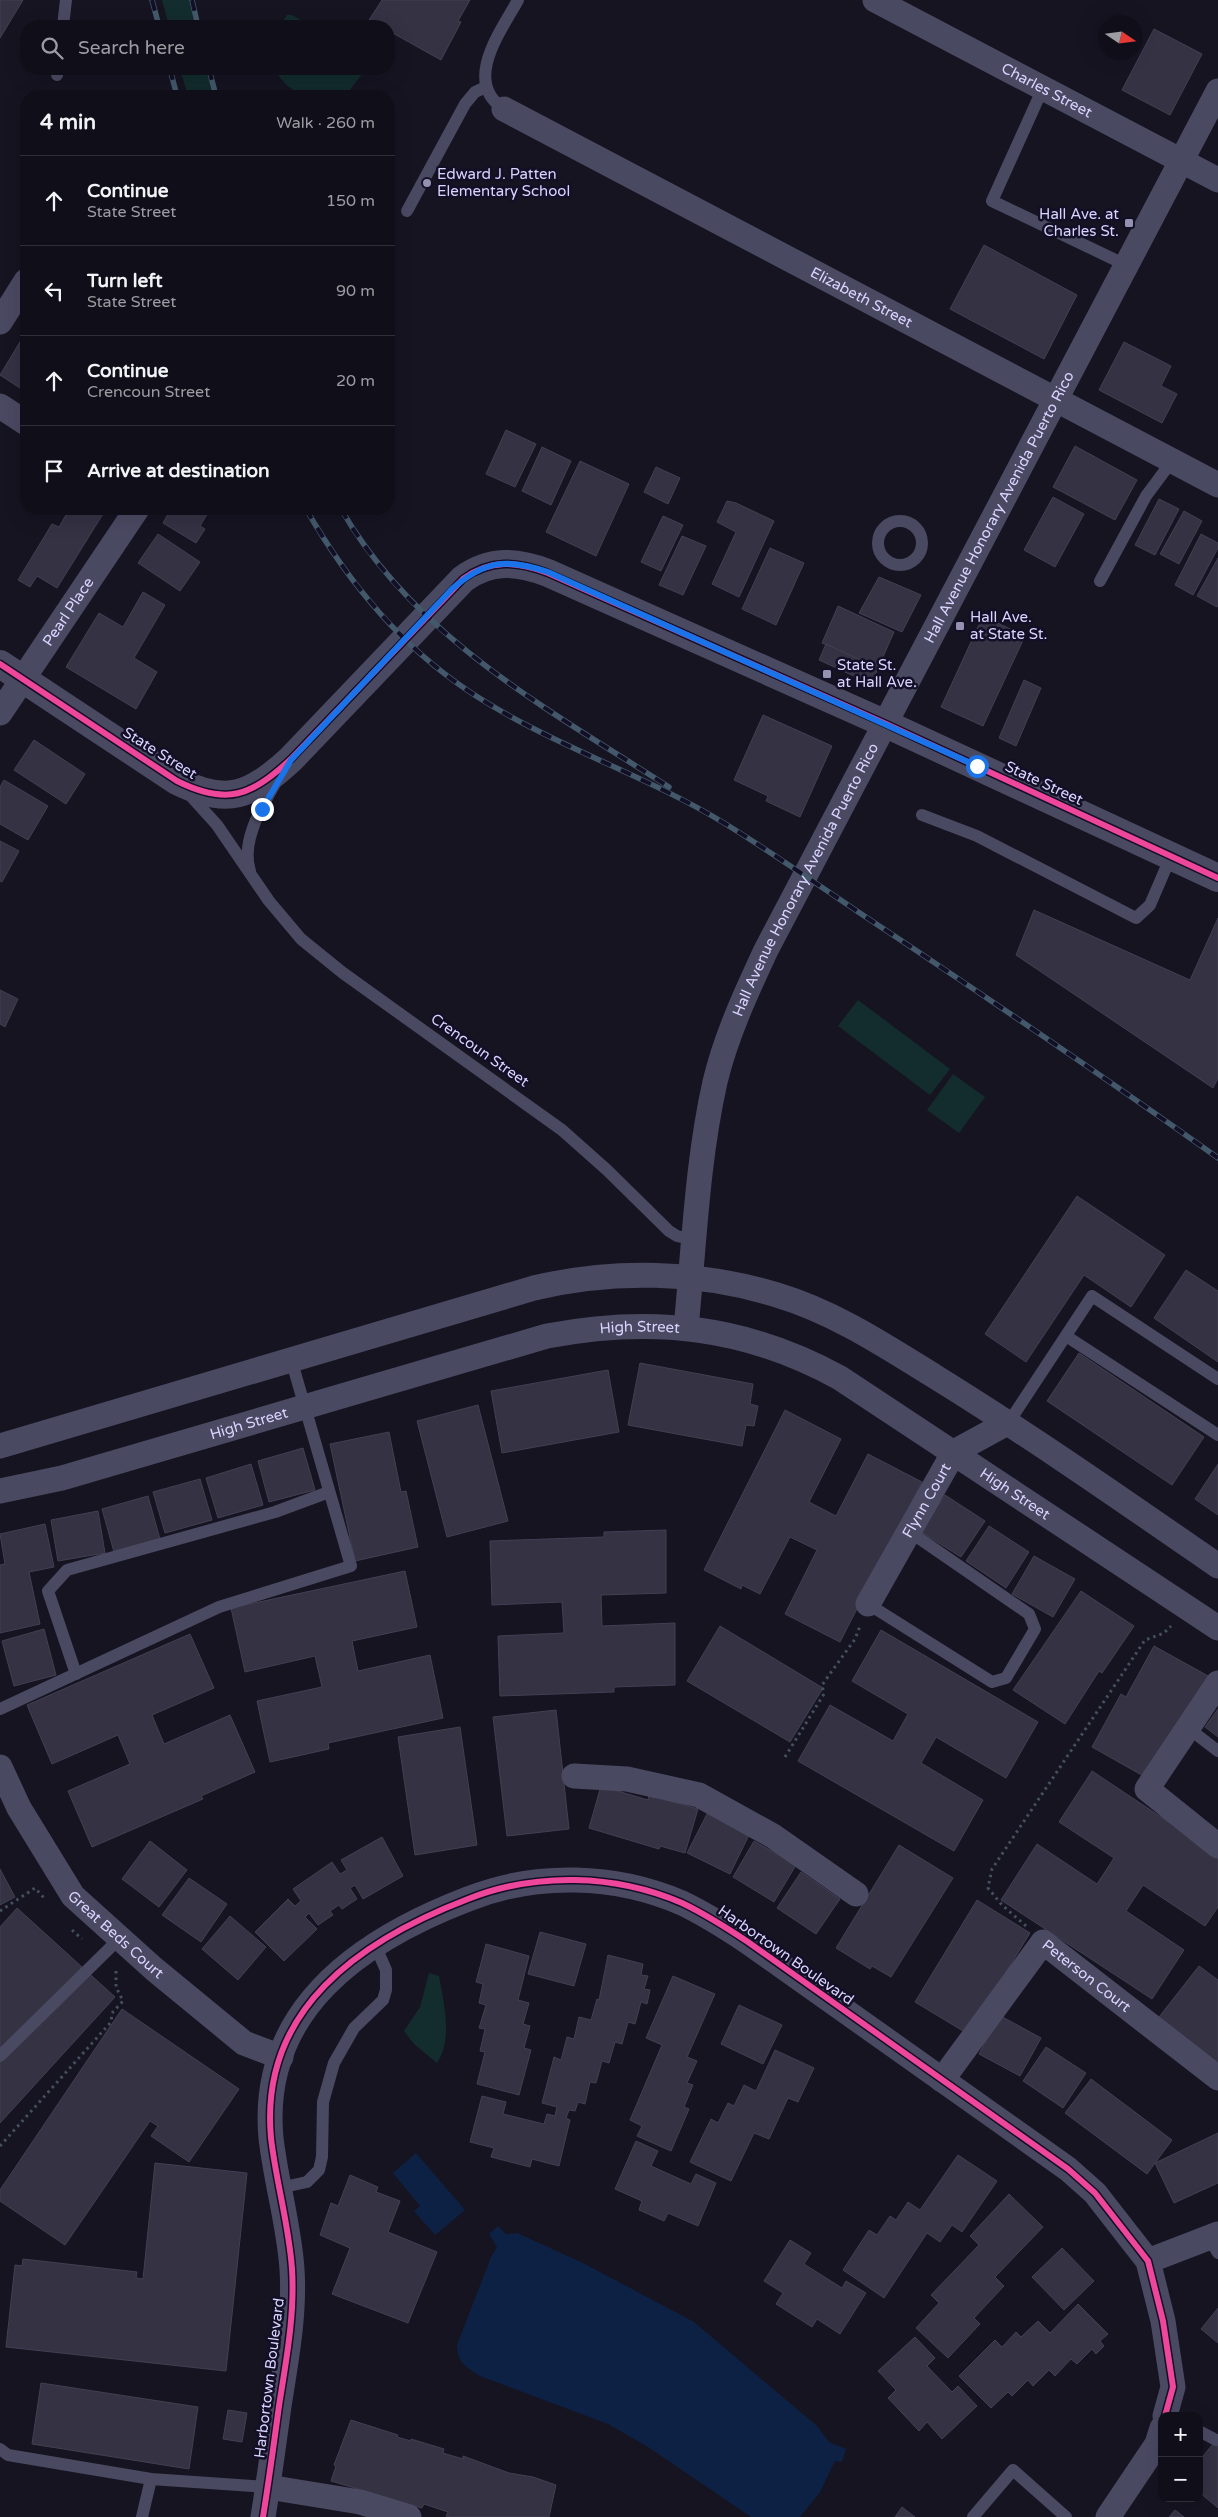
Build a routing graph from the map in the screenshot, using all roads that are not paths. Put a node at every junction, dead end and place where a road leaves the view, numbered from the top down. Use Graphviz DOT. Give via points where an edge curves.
graph roads {
  1 [pos="66,0"];
  2 [pos="518,0"];
  3 [pos="875,0"];
  4 [pos="64,20"];
  5 [pos="486,87"];
  6 [pos="1043,88"];
  7 [pos="1218,91"];
  8 [pos="504,109"];
  9 [pos="1181,161"];
  10 [pos="1218,180"];
  11 [pos="407,211"];
  12 [pos="1126,265"];
  13 [pos="20,290"];
  14 [pos="0,322"];
  15 [pos="1056,399"];
  16 [pos="0,406"];
  17 [pos="20,419"];
  18 [pos="1172,460"];
  19 [pos="1218,485"];
  20 [pos="133,515"];
  21 [pos="1100,581"];
  22 [pos="0,664"];
  23 [pos="23,679"];
  24 [pos="0,714"];
  25 [pos="886,724"];
  26 [pos="291,760"];
  27 [pos="177,781"];
  28 [pos="922,815"];
  29 [pos="1171,856"];
  30 [pos="252,878"];
  31 [pos="1218,878"];
  32 [pos="695,1240"];
  33 [pos="691,1278"];
  34 [pos="686,1328"];
  35 [pos="1066,1336"];
  36 [pos="291,1359"];
  37 [pos="1218,1379"];
  38 [pos="304,1405"];
  39 [pos="1009,1422"];
  40 [pos="1218,1435"];
  41 [pos="0,1446"];
  42 [pos="954,1452"];
  43 [pos="0,1492"];
  44 [pos="329,1492"];
  45 [pos="910,1532"];
  46 [pos="1218,1566"];
  47 [pos="868,1604"];
  48 [pos="1218,1628"];
  49 [pos="76,1674"];
  50 [pos="1218,1682"];
  51 [pos="0,1709"];
  52 [pos="1188,1728"];
  53 [pos="1218,1751"];
  54 [pos="0,1767"];
  55 [pos="574,1776"];
  56 [pos="1218,1846"];
  57 [pos="856,1894"];
  58 [pos="374,1945"];
  59 [pos="112,1946"];
  60 [pos="0,2056"];
  61 [pos="281,2057"];
  62 [pos="1218,2078"];
  63 [pos="942,2080"];
  64 [pos="279,2188"];
  65 [pos="1215,2242"];
  66 [pos="1148,2261"];
  67 [pos="1166,2412"];
  68 [pos="1203,2432"];
  69 [pos="1216,2440"];
  70 [pos="1158,2444"];
  71 [pos="0,2449"];
  72 [pos="151,2479"];
  73 [pos="268,2487"];
  74 [pos="400,2516"];
  75 [pos="142,2517"];
  76 [pos="263,2517"];
  77 [pos="973,2517"];
  78 [pos="1066,2517"];
  79 [pos="1108,2517"];
  1 -- 4 [label="lane"];
  2 -- 5 [label="lane" via="487,59"];
  3 -- 6 [label="street, Charles Street"];
  5 -- 8 [label="lane" via="495,104"];
  5 -- 11 [label="lane" via="475,92 465,104"];
  6 -- 9 [label="street, Charles Street"];
  6 -- 12 [label="lane" via="992,200"];
  7 -- 9 [label="street, Hall Avenue Honorary Avenida Puerto Rico"];
  8 -- 15 [label="street, Elizabeth Street"];
  9 -- 10 [label="street, Charles Street"];
  9 -- 12 [label="street, Hall Avenue Honorary Avenida Puerto Rico"];
  12 -- 15 [label="street, Hall Avenue Honorary Avenida Puerto Rico"];
  13 -- 14 [label="street"];
  15 -- 18 [label="street, Elizabeth Street"];
  15 -- 25 [label="street, Hall Avenue Honorary Avenida Puerto Rico"];
  16 -- 17 [label="street"];
  18 -- 19 [label="street, Elizabeth Street"];
  18 -- 21 [label="lane" via="1146,496"];
  20 -- 23 [label="street, Pearl Place"];
  22 -- 23 [label="street, State Street"];
  23 -- 24 [label="street, Pearl Place"];
  23 -- 27 [label="street, State Street"];
  25 -- 26 [label="street, State Street" via="548,572 508,563 483,567 458,584"];
  25 -- 29 [label="street, State Street"];
  25 -- 32 [label="street, Hall Avenue Honorary Avenida Puerto Rico" via="766,950 728,1036 710,1109"];
  26 -- 27 [label="street, State Street" via="265,782 237,794 202,793"];
  26 -- 30 [label="lane, Crencoun Street" via="271,792 251,835 248,856"];
  27 -- 30 [label="lane, Crencoun Street" via="217,824"];
  28 -- 29 [label="lane" via="977,836 1136,918 1150,905"];
  29 -- 31 [label="street, State Street"];
  30 -- 32 [label="lane, Crencoun Street" via="284,920 321,956 562,1130 669,1231"];
  32 -- 33 [label="street, Hall Avenue Honorary Avenida Puerto Rico"];
  33 -- 34 [label="street, Hall Avenue Honorary Avenida Puerto Rico"];
  33 -- 36 [label="street" via="630,1275 561,1282"];
  33 -- 39 [label="street" via="759,1289 821,1312 865,1334"];
  34 -- 38 [label="street, High Street" via="610,1326 547,1336"];
  34 -- 42 [label="street, High Street" via="746,1338 800,1358 860,1389"];
  35 -- 37 [label="lane" via="1092,1296"];
  35 -- 39 [label="lane"];
  35 -- 40 [label="lane"];
  36 -- 38 [label="lane"];
  36 -- 41 [label="street"];
  38 -- 43 [label="street, High Street" via="62,1478"];
  38 -- 44 [label="lane"];
  39 -- 42 [label="street, Flynn Court"];
  39 -- 46 [label="street"];
  42 -- 45 [label="street, Flynn Court"];
  42 -- 48 [label="street, High Street"];
  44 -- 49 [label="lane" via="351,1566 219,1607"];
  44 -- 49 [label="lane" via="274,1512 68,1570 48,1591"];
  45 -- 47 [label="street, Flynn Court"];
  45 -- 47 [label="lane" via="1029,1614 1035,1629 1006,1678 992,1682"];
  49 -- 51 [label="lane"];
  50 -- 52 [label="street"];
  52 -- 53 [label="lane"];
  52 -- 56 [label="street" via="1146,1789"];
  54 -- 59 [label="street, Great Beds Court" via="19,1808 73,1896"];
  55 -- 57 [label="street" via="627,1779 699,1795 773,1836"];
  58 -- 61 [label="street, Harbortown Boulevard" via="353,1959 318,1991 296,2024"];
  58 -- 63 [label="street, Harbortown Boulevard" via="453,1904 506,1887 570,1880 629,1886 681,1903 709,1917"];
  58 -- 64 [label="lane" via="386,1970 386,1990 383,2000 354,2028 334,2063 323,2102 319,2170 307,2182"];
  59 -- 60 [label="lane"];
  59 -- 61 [label="street, Great Beds Court" via="244,2043"];
  61 -- 64 [label="street, Harbortown Boulevard" via="272,2094 271,2116"];
  62 -- 63 [label="street, Peterson Court" via="1044,1942"];
  63 -- 66 [label="street, Harbortown Boulevard" via="1068,2169 1095,2193"];
  64 -- 73 [label="street, Harbortown Boulevard" via="292,2268 293,2296"];
  65 -- 66 [label="street"];
  66 -- 67 [label="street, Harbortown Boulevard" via="1163,2321 1173,2387"];
  68 -- 69 [label="lane"];
  70 -- 79 [label="street"];
  71 -- 72 [label="lane" via="8,2455"];
  72 -- 73 [label="lane"];
  72 -- 75 [label="lane"];
  73 -- 74 [label="street" via="360,2502"];
  73 -- 76 [label="street, Harbortown Boulevard"];
  77 -- 78 [label="lane" via="1014,2470"];
}
